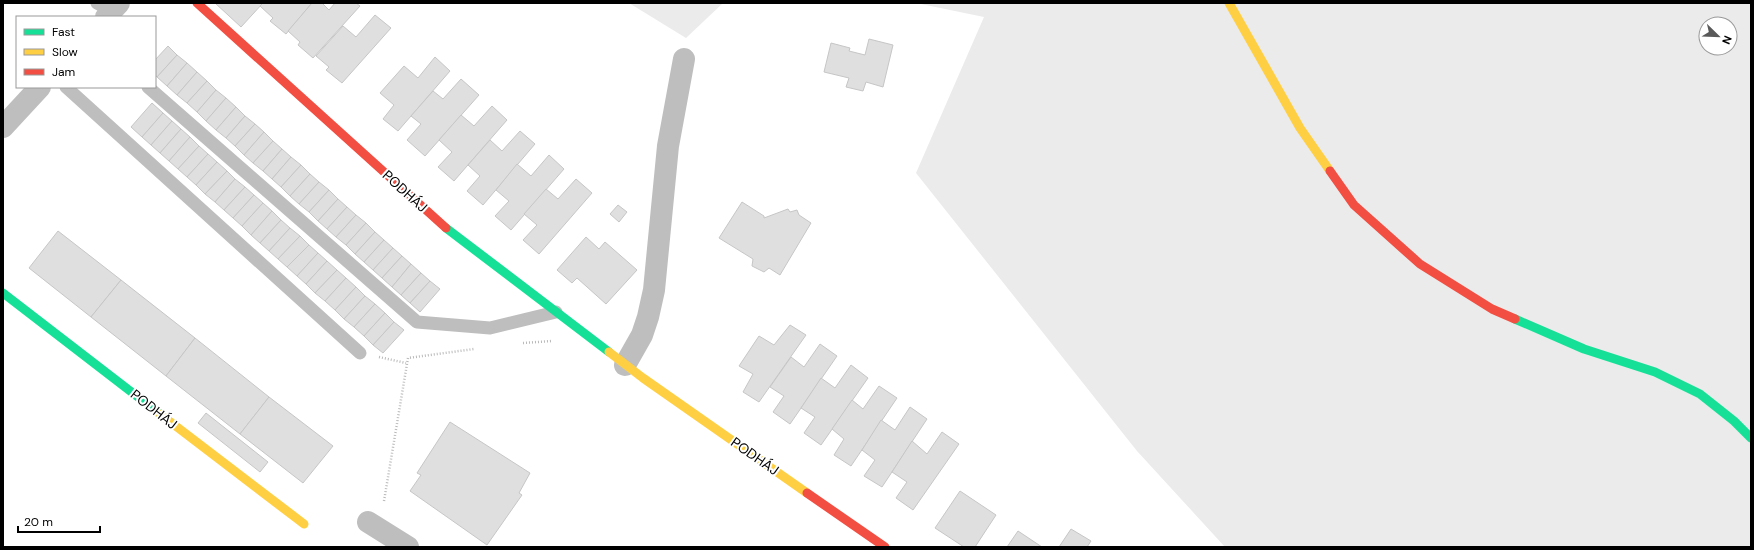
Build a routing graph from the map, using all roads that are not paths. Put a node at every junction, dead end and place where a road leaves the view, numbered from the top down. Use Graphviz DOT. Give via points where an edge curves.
graph roads {
  1 [pos="197,3"];
  2 [pos="1229,3"];
  3 [pos="684,59"];
  4 [pos="39,88"];
  5 [pos="67,88"];
  6 [pos="149,88"];
  7 [pos="3,126"];
  8 [pos="3,293"];
  9 [pos="556,312"];
  10 [pos="360,353"];
  11 [pos="625,365"];
  12 [pos="1751,438"];
  13 [pos="368,522"];
  14 [pos="304,524"];
  15 [pos="408,547"];
  16 [pos="885,547"];
  1 -- 9 [label="street, PODHÁJ" via="448,229"];
  2 -- 12 [label="street" via="1300,128 1354,205 1420,264 1492,308 1584,349 1655,372 1700,394"];
  3 -- 11 [label="street" via="668,146 654,290 642,335"];
  4 -- 7 [label="street"];
  5 -- 10 [label="lane"];
  6 -- 9 [label="lane" via="418,322 490,328"];
  8 -- 14 [label="street, PODHÁJ"];
  9 -- 11 [label="street, PODHÁJ"];
  11 -- 16 [label="street, PODHÁJ"];
  13 -- 15 [label="street"];
}
